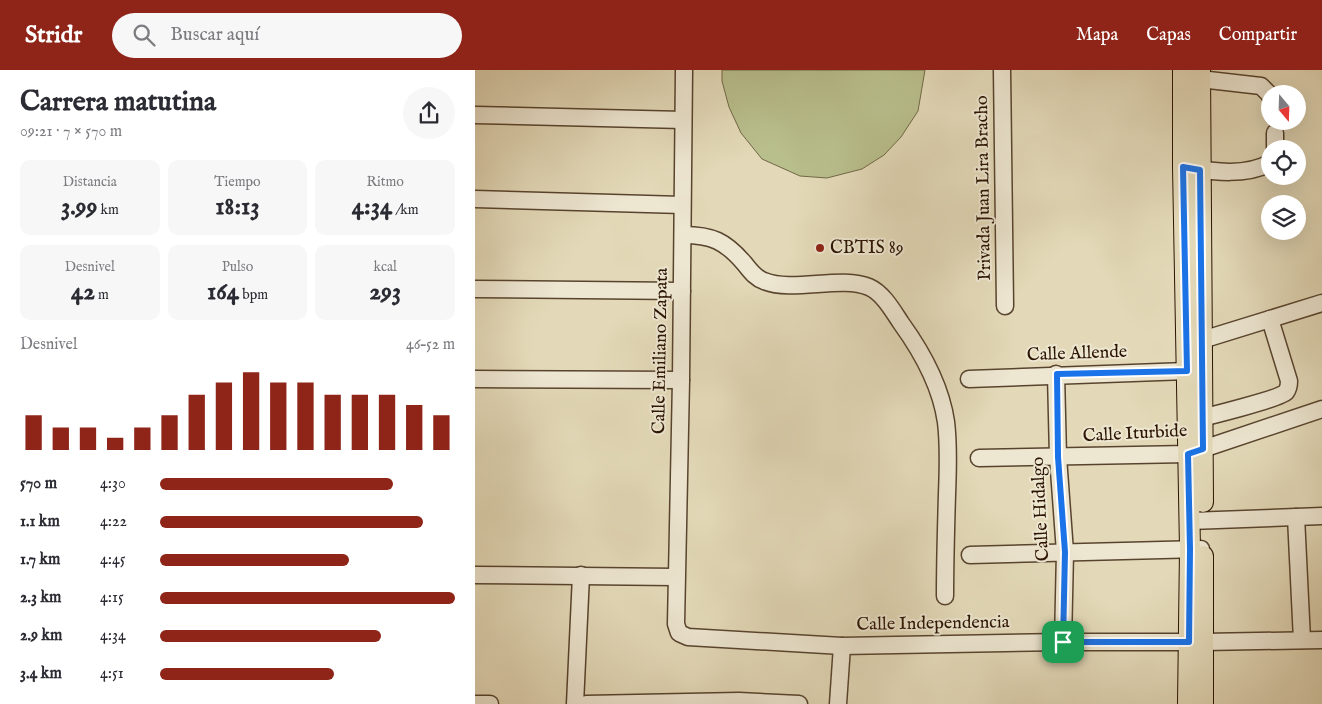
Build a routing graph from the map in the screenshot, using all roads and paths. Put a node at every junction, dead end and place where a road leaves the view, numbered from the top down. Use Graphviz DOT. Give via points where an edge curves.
graph roads {
  1 [pos="684,70"];
  2 [pos="1002,70"];
  3 [pos="1195,73"];
  4 [pos="1261,86"];
  5 [pos="475,115"];
  6 [pos="683,120"];
  7 [pos="1261,166"];
  8 [pos="1192,168"];
  9 [pos="475,199"];
  10 [pos="682,206"];
  11 [pos="683,234"];
  12 [pos="475,288"];
  13 [pos="682,291"];
  14 [pos="1322,303"];
  15 [pos="1005,306"];
  16 [pos="1270,319"];
  17 [pos="1202,340"];
  18 [pos="1187,371"];
  19 [pos="1057,374"];
  20 [pos="475,379"];
  21 [pos="969,379"];
  22 [pos="681,380"];
  23 [pos="1322,409"];
  24 [pos="1194,419"];
  25 [pos="1195,451"];
  26 [pos="1058,457"];
  27 [pos="979,458"];
  28 [pos="1322,516"];
  29 [pos="1296,517"];
  30 [pos="1196,520"];
  31 [pos="1197,549"];
  32 [pos="1065,552"];
  33 [pos="970,555"];
  34 [pos="475,574"];
  35 [pos="581,575"];
  36 [pos="676,576"];
  37 [pos="945,596"];
  38 [pos="679,632"];
  39 [pos="1302,640"];
  40 [pos="1322,640"];
  41 [pos="1063,642"];
  42 [pos="1196,642"];
  43 [pos="842,646"];
  44 [pos="475,704"];
  45 [pos="490,704"];
  46 [pos="575,704"];
  47 [pos="587,704"];
  48 [pos="799,704"];
  49 [pos="838,704"];
  50 [pos="1188,704"];
  51 [pos="1203,704"];
  1 -- 6 [label="street, Calle Emiliano Zapata"];
  2 -- 15 [label="street, Privada Juan Lira Bracho"];
  3 -- 4 [label="street"];
  3 -- 8 [label="main road"];
  5 -- 6 [label="street"];
  6 -- 10 [label="street, Calle Emiliano Zapata"];
  7 -- 8 [label="street" via="1227,172"];
  8 -- 17 [label="main road"];
  8 -- 18 [label="main road"];
  9 -- 10 [label="street"];
  10 -- 11 [label="street, Calle Emiliano Zapata"];
  11 -- 13 [label="street, Calle Emiliano Zapata"];
  11 -- 37 [label="street" via="718,240 733,250 763,281 778,284 855,283 870,288 885,301 913,338 932,376 946,421"];
  12 -- 13 [label="street"];
  13 -- 22 [label="street, Calle Emiliano Zapata"];
  14 -- 16 [label="street"];
  16 -- 17 [label="street"];
  16 -- 24 [label="street" via="1289,388 1285,393 1254,404"];
  17 -- 24 [label="main road"];
  18 -- 19 [label="street, Calle Allende"];
  18 -- 24 [label="main road"];
  19 -- 21 [label="street, Calle Allende"];
  19 -- 26 [label="street, Calle Hidalgo"];
  20 -- 22 [label="street"];
  22 -- 36 [label="street, Calle Emiliano Zapata"];
  23 -- 25 [label="street, Calle Iturbide"];
  24 -- 25 [label="main road"];
  25 -- 26 [label="street, Calle Iturbide"];
  25 -- 30 [label="main road"];
  26 -- 27 [label="street, Calle Iturbide"];
  26 -- 32 [label="street, Calle Hidalgo"];
  28 -- 29 [label="street"];
  29 -- 30 [label="street"];
  29 -- 39 [label="street"];
  30 -- 31 [label="main road"];
  31 -- 32 [label="street"];
  31 -- 42 [label="main road"];
  32 -- 33 [label="street"];
  32 -- 41 [label="street, Calle Hidalgo"];
  34 -- 35 [label="street"];
  35 -- 36 [label="street"];
  35 -- 46 [label="street"];
  36 -- 38 [label="street, Calle Emiliano Zapata" via="675,624"];
  38 -- 43 [label="street, Calle Independencia" via="688,638"];
  39 -- 40 [label="street, Calle Independencia"];
  39 -- 42 [label="street, Calle Independencia"];
  41 -- 42 [label="street, Calle Independencia"];
  41 -- 43 [label="street, Calle Independencia"];
  42 -- 50 [label="main road"];
  42 -- 51 [label="main road"];
  43 -- 49 [label="street"];
  44 -- 45 [label="street"];
  47 -- 48 [label="street"];
}
